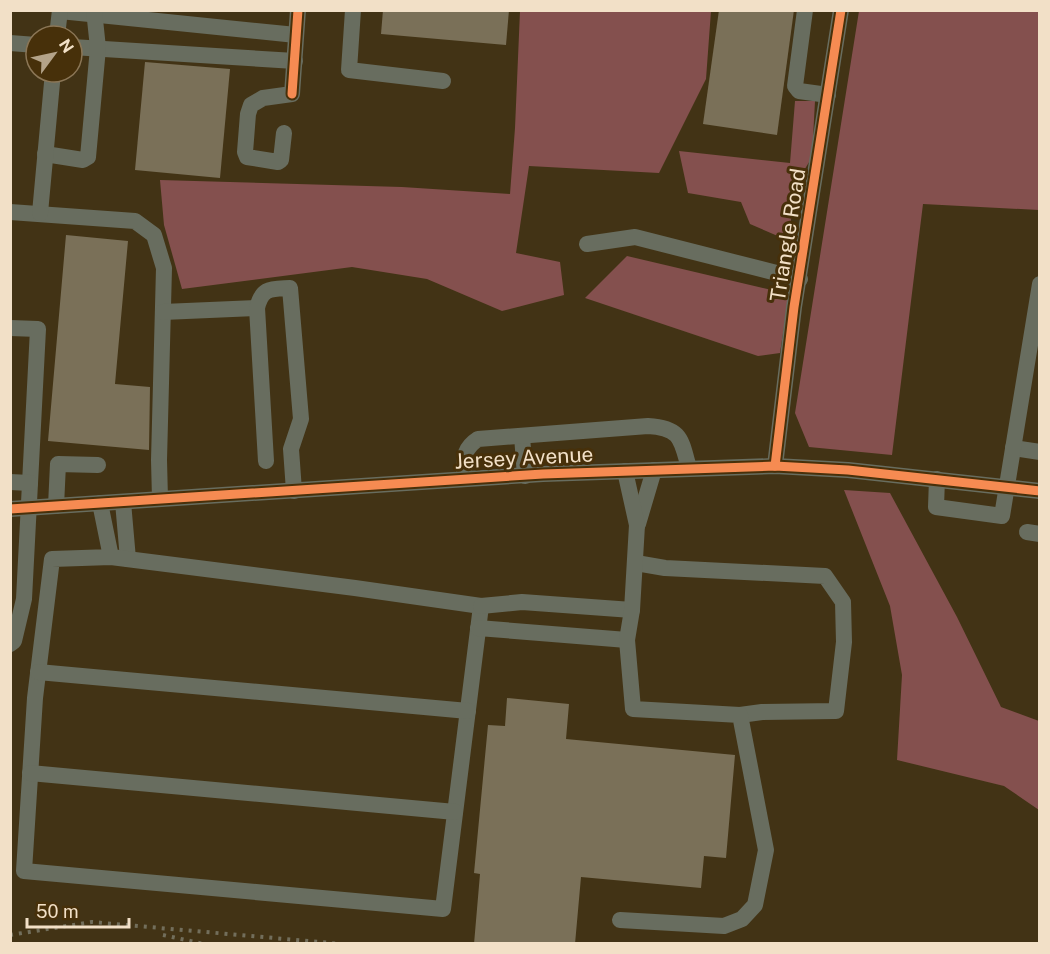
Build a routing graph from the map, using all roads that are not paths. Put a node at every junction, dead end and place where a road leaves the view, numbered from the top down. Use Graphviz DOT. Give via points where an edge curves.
graph roads {
  1 [pos="298,10"];
  2 [pos="353,10"];
  3 [pos="805,10"];
  4 [pos="841,10"];
  5 [pos="60,11"];
  6 [pos="94,12"];
  7 [pos="296,35"];
  8 [pos="84,47"];
  9 [pos="99,48"];
  10 [pos="295,62"];
  11 [pos="443,81"];
  12 [pos="52,84"];
  13 [pos="828,95"];
  14 [pos="284,133"];
  15 [pos="45,154"];
  16 [pos="10,212"];
  17 [pos="40,213"];
  18 [pos="586,244"];
  19 [pos="800,279"];
  20 [pos="1040,284"];
  21 [pos="257,308"];
  22 [pos="163,312"];
  23 [pos="10,328"];
  24 [pos="522,436"];
  25 [pos="1014,448"];
  26 [pos="1040,452"];
  27 [pos="266,461"];
  28 [pos="98,465"];
  29 [pos="775,466"];
  30 [pos="689,468"];
  31 [pos="654,470"];
  32 [pos="625,471"];
  33 [pos="525,476"];
  34 [pos="464,479"];
  35 [pos="937,479"];
  36 [pos="10,482"];
  37 [pos="30,483"];
  38 [pos="1007,486"];
  39 [pos="294,491"];
  40 [pos="1040,491"];
  41 [pos="160,500"];
  42 [pos="123,502"];
  43 [pos="100,503"];
  44 [pos="56,506"];
  45 [pos="29,508"];
  46 [pos="10,509"];
  47 [pos="637,525"];
  48 [pos="120,558"];
  49 [pos="636,563"];
  50 [pos="481,606"];
  51 [pos="632,610"];
  52 [pos="478,628"];
  53 [pos="627,640"];
  54 [pos="10,644"];
  55 [pos="38,672"];
  56 [pos="468,711"];
  57 [pos="740,715"];
  58 [pos="30,772"];
  59 [pos="455,812"];
  60 [pos="620,920"];
  1 -- 7 [label="street"];
  2 -- 11 [label="street" via="349,70"];
  3 -- 13 [label="street" via="795,86"];
  4 -- 13 [label="street, Triangle Road"];
  5 -- 6 [label="street"];
  6 -- 7 [label="street"];
  6 -- 9 [label="street"];
  7 -- 10 [label="street"];
  8 -- 9 [label="street"];
  9 -- 10 [label="street"];
  9 -- 15 [label="street" via="88,157 83,160"];
  10 -- 14 [label="street" via="292,94 263,98 251,105 247,157 281,160"];
  12 -- 15 [label="street"];
  13 -- 19 [label="street, Triangle Road"];
  15 -- 17 [label="street"];
  16 -- 17 [label="street"];
  17 -- 22 [label="street" via="135,221 154,235 164,268"];
  18 -- 19 [label="street" via="635,237"];
  19 -- 29 [label="street, Triangle Road"];
  20 -- 25 [label="street"];
  21 -- 22 [label="street"];
  21 -- 27 [label="street"];
  21 -- 39 [label="street" via="266,291 290,288 302,419 291,449"];
  22 -- 41 [label="street"];
  23 -- 37 [label="street" via="38,329"];
  24 -- 30 [label="street" via="665,427 677,435"];
  24 -- 33 [label="street"];
  24 -- 34 [label="street" via="478,439 468,445"];
  25 -- 26 [label="street"];
  25 -- 38 [label="street"];
  28 -- 44 [label="street" via="58,464"];
  29 -- 30 [label="street, Jersey Avenue"];
  29 -- 35 [label="street, Jersey Avenue"];
  30 -- 31 [label="street, Jersey Avenue"];
  31 -- 32 [label="street, Jersey Avenue"];
  31 -- 47 [label="street"];
  32 -- 33 [label="street, Jersey Avenue"];
  32 -- 47 [label="street"];
  33 -- 34 [label="street, Jersey Avenue"];
  34 -- 39 [label="street, Jersey Avenue"];
  35 -- 38 [label="street, Jersey Avenue"];
  35 -- 38 [label="street" via="936,507 1002,516"];
  36 -- 37 [label="street"];
  37 -- 45 [label="street"];
  38 -- 40 [label="street, Jersey Avenue"];
  39 -- 41 [label="street, Jersey Avenue"];
  41 -- 42 [label="street, Jersey Avenue"];
  42 -- 43 [label="street, Jersey Avenue"];
  42 -- 48 [label="street"];
  43 -- 44 [label="street, Jersey Avenue"];
  43 -- 48 [label="street"];
  44 -- 45 [label="street, Jersey Avenue"];
  45 -- 46 [label="street, Jersey Avenue"];
  45 -- 54 [label="street" via="24,598"];
  47 -- 49 [label="street"];
  48 -- 50 [label="street"];
  48 -- 55 [label="street" via="52,560"];
  49 -- 51 [label="street"];
  49 -- 57 [label="street" via="825,576 843,602 844,642 836,711"];
  50 -- 51 [label="street" via="522,602"];
  50 -- 52 [label="street"];
  51 -- 53 [label="street"];
  52 -- 53 [label="street"];
  52 -- 56 [label="street"];
  53 -- 57 [label="street" via="633,709"];
  55 -- 56 [label="street"];
  55 -- 58 [label="street"];
  56 -- 59 [label="street"];
  57 -- 60 [label="street" via="766,850 755,905 742,919 724,926"];
  58 -- 59 [label="street"];
  58 -- 59 [label="street" via="24,871 443,909"];
}
